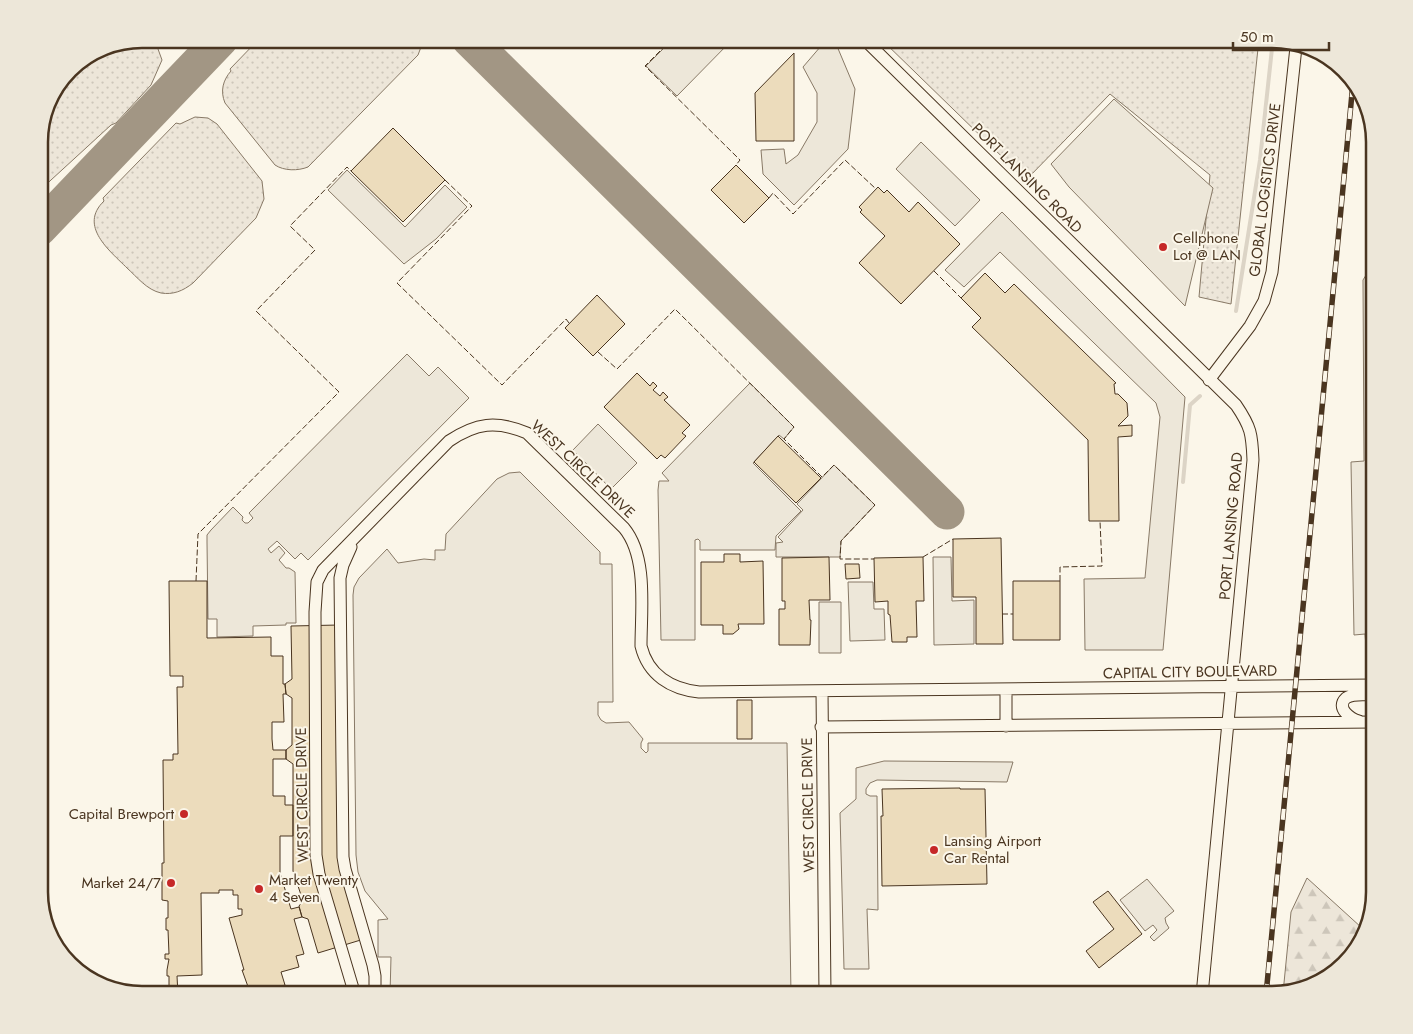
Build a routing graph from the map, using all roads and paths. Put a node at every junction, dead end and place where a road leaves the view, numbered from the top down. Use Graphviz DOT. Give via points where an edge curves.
graph roads {
  1 [pos="873,48"];
  2 [pos="1296,50"];
  3 [pos="1209,380"];
  4 [pos="353,540"];
  5 [pos="1366,685"];
  6 [pos="1231,687"];
  7 [pos="1006,689"];
  8 [pos="822,691"];
  9 [pos="1366,695"];
  10 [pos="1361,722"];
  11 [pos="1366,722"];
  12 [pos="1228,723"];
  13 [pos="1006,726"];
  14 [pos="821,727"];
  15 [pos="352,986"];
  16 [pos="374,986"];
  17 [pos="825,986"];
  18 [pos="1203,986"];
  1 -- 3 [label="street, PORT LANSING ROAD"];
  2 -- 3 [label="street, GLOBAL LOGISTICS DRIVE" via="1272,272 1264,301 1250,326"];
  3 -- 6 [label="street, PORT LANSING ROAD" via="1236,405 1248,422 1252,436 1253,460"];
  4 -- 8 [label="street, WEST CIRCLE DRIVE" via="449,441 465,430 480,426 514,428 526,433 633,538 640,568 641,646 644,657 660,678 678,688 699,692"];
  4 -- 15 [label="street, WEST CIRCLE DRIVE" via="323,570 317,582 315,632 316,855"];
  4 -- 16 [label="street" via="340,578 343,857 373,965"];
  5 -- 6 [label="street, CAPITAL CITY BOULEVARD"];
  6 -- 7 [label="street, CAPITAL CITY BOULEVARD"];
  6 -- 12 [label="street, PORT LANSING ROAD"];
  7 -- 8 [label="street, CAPITAL CITY BOULEVARD"];
  7 -- 13 [label="street"];
  8 -- 14 [label="street, WEST CIRCLE DRIVE"];
  9 -- 10 [label="street" via="1347,698 1344,703 1346,715"];
  10 -- 11 [label="street"];
  10 -- 12 [label="street"];
  12 -- 13 [label="street"];
  12 -- 18 [label="street, PORT LANSING ROAD"];
  13 -- 14 [label="street"];
  14 -- 17 [label="street, WEST CIRCLE DRIVE"];
}
